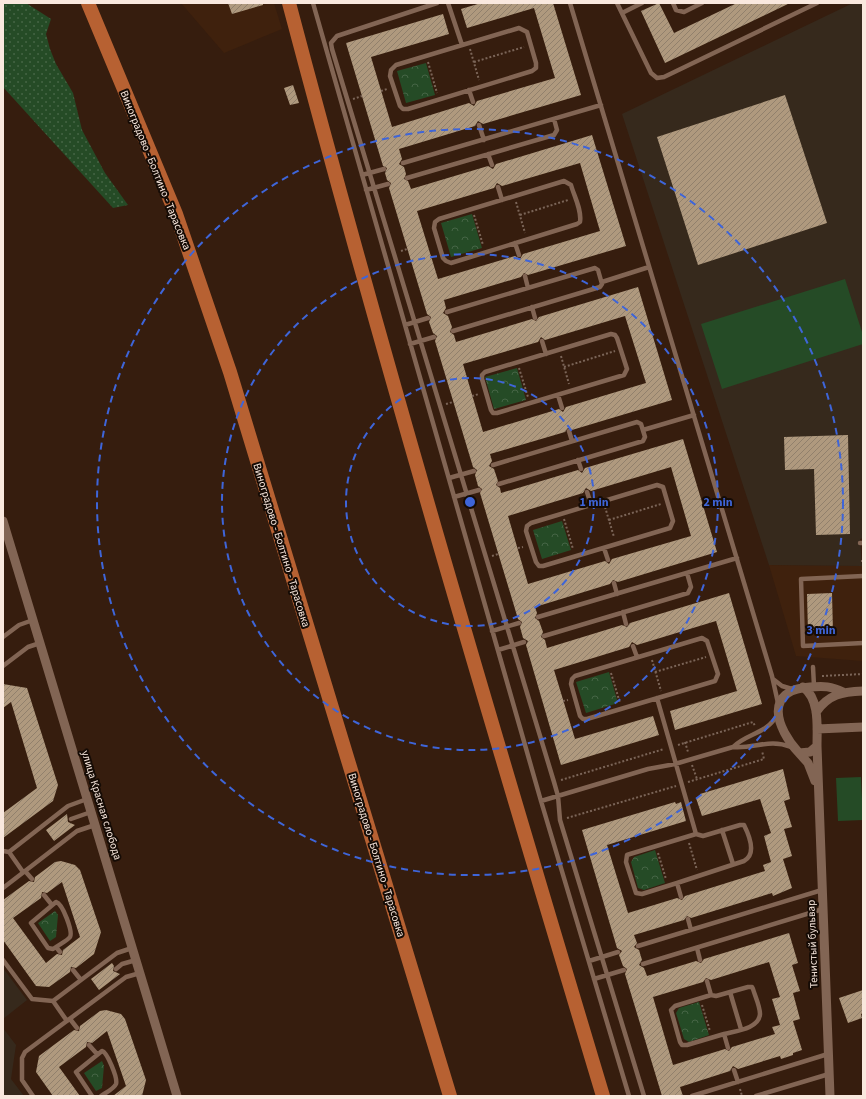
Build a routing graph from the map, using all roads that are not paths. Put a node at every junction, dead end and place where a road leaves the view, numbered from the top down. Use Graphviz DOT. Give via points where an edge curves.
graph roads {
  1 [pos="88,3"];
  2 [pos="289,3"];
  3 [pos="312,3"];
  4 [pos="437,3"];
  5 [pos="448,3"];
  6 [pos="570,3"];
  7 [pos="617,3"];
  8 [pos="642,3"];
  9 [pos="673,3"];
  10 [pos="702,3"];
  11 [pos="817,3"];
  12 [pos="622,13"];
  13 [pos="462,45"];
  14 [pos="469,90"];
  15 [pos="473,102"];
  16 [pos="601,105"];
  17 [pos="554,119"];
  18 [pos="479,125"];
  19 [pos="484,140"];
  20 [pos="488,154"];
  21 [pos="403,163"];
  22 [pos="492,165"];
  23 [pos="384,169"];
  24 [pos="370,173"];
  25 [pos="362,175"];
  26 [pos="407,178"];
  27 [pos="388,184"];
  28 [pos="498,187"];
  29 [pos="374,188"];
  30 [pos="366,190"];
  31 [pos="502,200"];
  32 [pos="515,243"];
  33 [pos="518,255"];
  34 [pos="649,268"];
  35 [pos="525,276"];
  36 [pos="602,282"];
  37 [pos="528,288"];
  38 [pos="532,307"];
  39 [pos="448,312"];
  40 [pos="428,318"];
  41 [pos="535,318"];
  42 [pos="415,322"];
  43 [pos="405,325"];
  44 [pos="453,331"];
  45 [pos="434,337"];
  46 [pos="542,340"];
  47 [pos="421,341"];
  48 [pos="410,344"];
  49 [pos="546,354"];
  50 [pos="558,395"];
  51 [pos="562,408"];
  52 [pos="694,415"];
  53 [pos="643,430"];
  54 [pos="569,431"];
  55 [pos="572,441"];
  56 [pos="578,460"];
  57 [pos="493,465"];
  58 [pos="580,470"];
  59 [pos="474,471"];
  60 [pos="461,474"];
  61 [pos="449,478"];
  62 [pos="499,484"];
  63 [pos="479,490"];
  64 [pos="587,492"];
  65 [pos="467,494"];
  66 [pos="454,497"];
  67 [pos="591,504"];
  68 [pos="3,522"];
  69 [pos="604,548"];
  70 [pos="737,558"];
  71 [pos="608,560"];
  72 [pos="687,573"];
  73 [pos="863,576"];
  74 [pos="614,583"];
  75 [pos="617,594"];
  76 [pos="623,612"];
  77 [pos="538,617"];
  78 [pos="33,620"];
  79 [pos="519,623"];
  80 [pos="626,624"];
  81 [pos="507,627"];
  82 [pos="492,631"];
  83 [pos="544,636"];
  84 [pos="3,637"];
  85 [pos="524,642"];
  86 [pos="40,643"];
  87 [pos="863,643"];
  88 [pos="513,645"];
  89 [pos="633,646"];
  90 [pos="498,650"];
  91 [pos="636,658"];
  92 [pos="3,666"];
  93 [pos="813,667"];
  94 [pos="773,679"];
  95 [pos="814,682"];
  96 [pos="803,687"];
  97 [pos="792,690"];
  98 [pos="863,691"];
  99 [pos="843,692"];
  100 [pos="660,698"];
  101 [pos="778,710"];
  102 [pos="816,712"];
  103 [pos="863,727"];
  104 [pos="817,729"];
  105 [pos="817,746"];
  106 [pos="733,747"];
  107 [pos="797,751"];
  108 [pos="675,764"];
  109 [pos="819,792"];
  110 [pos="558,796"];
  111 [pos="87,799"];
  112 [pos="541,801"];
  113 [pos="91,812"];
  114 [pos="71,819"];
  115 [pos="95,825"];
  116 [pos="722,830"];
  117 [pos="696,834"];
  118 [pos="3,851"];
  119 [pos="9,852"];
  120 [pos="733,864"];
  121 [pos="24,871"];
  122 [pos="32,879"];
  123 [pos="677,883"];
  124 [pos="3,888"];
  125 [pos="822,890"];
  126 [pos="44,895"];
  127 [pos="681,897"];
  128 [pos="52,905"];
  129 [pos="823,909"];
  130 [pos="688,919"];
  131 [pos="691,930"];
  132 [pos="638,946"];
  133 [pos="56,947"];
  134 [pos="132,948"];
  135 [pos="697,948"];
  136 [pos="60,952"];
  137 [pos="618,952"];
  138 [pos="602,957"];
  139 [pos="3,960"];
  140 [pos="136,960"];
  141 [pos="700,960"];
  142 [pos="589,961"];
  143 [pos="643,964"];
  144 [pos="116,969"];
  145 [pos="73,970"];
  146 [pos="624,970"];
  147 [pos="140,973"];
  148 [pos="607,975"];
  149 [pos="594,979"];
  150 [pos="81,980"];
  151 [pos="707,981"];
  152 [pos="730,992"];
  153 [pos="711,995"];
  154 [pos="53,1001"];
  155 [pos="68,1020"];
  156 [pos="77,1028"];
  157 [pos="741,1029"];
  158 [pos="724,1034"];
  159 [pos="89,1044"];
  160 [pos="728,1048"];
  161 [pos="97,1054"];
  162 [pos="828,1054"];
  163 [pos="734,1070"];
  164 [pos="830,1074"];
  165 [pos="738,1082"];
  166 [pos="33,1096"];
  167 [pos="92,1096"];
  168 [pos="102,1096"];
  169 [pos="177,1096"];
  170 [pos="450,1096"];
  171 [pos="603,1096"];
  172 [pos="629,1096"];
  173 [pos="644,1096"];
  174 [pos="692,1096"];
  175 [pos="756,1096"];
  176 [pos="830,1096"];
  1 -- 170 [label="main road, Виноградово - Болтино - Тарасовка" via="176,214 230,372"];
  2 -- 171 [label="main road" via="414,457"];
  3 -- 25 [label="lane"];
  4 -- 24 [label="lane" via="337,36 331,43"];
  5 -- 13 [label="lane"];
  6 -- 16 [label="lane"];
  7 -- 12 [label="lane"];
  8 -- 12 [label="lane"];
  9 -- 10 [label="lane" via="676,10 684,12"];
  11 -- 12 [label="lane" via="664,77 657,78 651,73"];
  13 -- 14 [label="lane" via="519,28 527,32 536,62 536,68 532,71"];
  13 -- 14 [label="lane" via="396,65 390,76 400,106 404,109"];
  14 -- 15 [label="lane"];
  16 -- 17 [label="lane"];
  16 -- 34 [label="lane"];
  17 -- 19 [label="lane"];
  17 -- 20 [label="lane" via="557,130 554,135"];
  18 -- 19 [label="lane"];
  19 -- 21 [label="lane"];
  20 -- 22 [label="lane"];
  20 -- 26 [label="lane"];
  23 -- 24 [label="lane"];
  24 -- 25 [label="lane"];
  24 -- 29 [label="lane"];
  25 -- 30 [label="lane"];
  27 -- 29 [label="lane"];
  28 -- 31 [label="lane"];
  29 -- 30 [label="lane"];
  29 -- 42 [label="lane"];
  30 -- 43 [label="lane"];
  31 -- 32 [label="lane" via="564,181 571,185 581,217 577,224"];
  31 -- 32 [label="lane" via="435,222 434,228 443,258 451,263"];
  32 -- 33 [label="lane"];
  34 -- 36 [label="lane"];
  34 -- 52 [label="lane"];
  35 -- 37 [label="lane"];
  36 -- 37 [label="lane" via="595,268"];
  36 -- 38 [label="lane" via="600,287"];
  37 -- 39 [label="lane"];
  38 -- 41 [label="lane"];
  38 -- 44 [label="lane"];
  40 -- 42 [label="lane"];
  42 -- 43 [label="lane"];
  42 -- 47 [label="lane"];
  43 -- 48 [label="lane"];
  45 -- 47 [label="lane"];
  46 -- 49 [label="lane"];
  47 -- 48 [label="lane"];
  47 -- 60 [label="lane"];
  48 -- 61 [label="lane"];
  49 -- 50 [label="lane" via="485,372 482,375 484,386 494,413"];
  49 -- 50 [label="lane" via="611,334 618,338 627,369 624,375"];
  50 -- 51 [label="lane"];
  52 -- 53 [label="lane"];
  52 -- 70 [label="lane"];
  53 -- 55 [label="lane" via="642,424 637,422"];
  53 -- 56 [label="lane" via="643,441"];
  54 -- 55 [label="lane"];
  55 -- 57 [label="lane"];
  56 -- 58 [label="lane"];
  56 -- 62 [label="lane"];
  59 -- 60 [label="lane"];
  60 -- 61 [label="lane"];
  60 -- 65 [label="lane"];
  61 -- 66 [label="lane"];
  63 -- 65 [label="lane"];
  64 -- 67 [label="lane"];
  65 -- 66 [label="lane"];
  65 -- 81 [label="lane"];
  66 -- 82 [label="lane"];
  67 -- 69 [label="lane" via="531,522 526,531 530,545 539,566"];
  67 -- 69 [label="lane" via="657,485 663,487 673,521 670,528"];
  68 -- 78 [label="street, улица Красная слобода"];
  69 -- 71 [label="lane"];
  70 -- 72 [label="lane"];
  70 -- 94 [label="lane"];
  72 -- 75 [label="lane"];
  72 -- 76 [label="lane" via="691,587 688,593"];
  73 -- 87 [label="lane" via="801,578 803,646"];
  74 -- 75 [label="lane"];
  75 -- 77 [label="lane"];
  76 -- 80 [label="lane"];
  76 -- 83 [label="lane"];
  78 -- 84 [label="lane" via="19,625"];
  78 -- 86 [label="street, улица Красная слобода"];
  79 -- 81 [label="lane"];
  81 -- 82 [label="lane"];
  81 -- 88 [label="lane"];
  82 -- 90 [label="lane"];
  85 -- 88 [label="lane"];
  86 -- 92 [label="lane" via="28,647"];
  86 -- 111 [label="street, улица Красная слобода"];
  88 -- 90 [label="lane"];
  88 -- 110 [label="lane"];
  89 -- 91 [label="lane"];
  90 -- 112 [label="lane"];
  91 -- 100 [label="lane" via="702,638 708,641 718,674 715,681"];
  91 -- 100 [label="lane" via="572,679 571,684 580,716 587,719"];
  93 -- 95 [label="lane"];
  94 -- 97 [label="lane"];
  94 -- 101 [label="lane"];
  95 -- 96 [label="street"];
  95 -- 99 [label="street"];
  96 -- 97 [label="street"];
  96 -- 102 [label="street, Тенистый бульвар" via="809,691"];
  97 -- 101 [label="street" via="783,696"];
  98 -- 99 [label="street"];
  99 -- 102 [label="street" via="829,698"];
  100 -- 108 [label="lane"];
  101 -- 106 [label="lane" via="767,728 739,741"];
  101 -- 107 [label="street, Тенистый бульвар" via="782,730"];
  102 -- 104 [label="street, Тенистый бульвар"];
  103 -- 104 [label="street"];
  104 -- 105 [label="street, Тенистый бульвар"];
  105 -- 107 [label="street" via="810,752"];
  105 -- 109 [label="street, Тенистый бульвар"];
  106 -- 107 [label="lane" via="741,748 771,742 782,743"];
  106 -- 108 [label="lane"];
  107 -- 109 [label="street, Тенистый бульвар" via="808,763"];
  108 -- 110 [label="lane" via="648,768"];
  108 -- 117 [label="lane"];
  109 -- 125 [label="street, Тенистый бульвар"];
  110 -- 112 [label="lane"];
  110 -- 138 [label="lane" via="560,820"];
  111 -- 113 [label="street, улица Красная слобода"];
  111 -- 119 [label="lane" via="68,806"];
  112 -- 142 [label="lane"];
  113 -- 114 [label="lane"];
  113 -- 115 [label="street, улица Красная слобода"];
  115 -- 121 [label="lane" via="77,831"];
  115 -- 134 [label="street, улица Красная слобода"];
  116 -- 117 [label="lane" via="703,836"];
  116 -- 120 [label="lane"];
  116 -- 120 [label="lane" via="744,826 751,847 747,859"];
  117 -- 123 [label="lane" via="627,855 626,862 636,893 642,894"];
  118 -- 119 [label="lane"];
  119 -- 121 [label="lane"];
  120 -- 123 [label="lane"];
  121 -- 122 [label="lane"];
  121 -- 124 [label="lane"];
  123 -- 127 [label="lane"];
  125 -- 129 [label="street, Тенистый бульвар"];
  125 -- 131 [label="lane"];
  126 -- 128 [label="lane"];
  128 -- 133 [label="lane" via="56,902 61,904 71,932 69,938"];
  128 -- 133 [label="lane" via="31,923 48,948 52,950"];
  129 -- 135 [label="lane"];
  129 -- 162 [label="street, Тенистый бульвар"];
  130 -- 131 [label="lane"];
  131 -- 132 [label="lane"];
  133 -- 136 [label="lane"];
  134 -- 140 [label="street, улица Красная слобода"];
  134 -- 150 [label="lane" via="117,953"];
  135 -- 141 [label="lane"];
  135 -- 143 [label="lane"];
  137 -- 138 [label="lane"];
  138 -- 142 [label="lane"];
  138 -- 148 [label="lane"];
  139 -- 154 [label="lane" via="32,999"];
  140 -- 144 [label="lane" via="122,964"];
  140 -- 147 [label="street, улица Красная слобода"];
  142 -- 149 [label="lane"];
  145 -- 150 [label="lane"];
  146 -- 148 [label="lane"];
  147 -- 155 [label="lane" via="126,977"];
  147 -- 169 [label="street, улица Красная слобода"];
  148 -- 149 [label="lane"];
  148 -- 173 [label="lane"];
  149 -- 172 [label="lane"];
  150 -- 154 [label="lane"];
  151 -- 153 [label="lane"];
  152 -- 153 [label="lane"];
  152 -- 157 [label="lane"];
  152 -- 157 [label="lane" via="752,987 759,1010 760,1015 755,1024"];
  153 -- 158 [label="lane" via="672,1007 682,1045"];
  154 -- 155 [label="lane"];
  155 -- 156 [label="lane"];
  155 -- 166 [label="lane" via="23,1054 22,1080"];
  157 -- 158 [label="lane"];
  158 -- 160 [label="lane"];
  159 -- 161 [label="lane"];
  161 -- 167 [label="lane" via="76,1072"];
  161 -- 168 [label="lane" via="102,1051 106,1053 116,1081"];
  162 -- 164 [label="street, Тенистый бульвар"];
  162 -- 165 [label="lane"];
  163 -- 165 [label="lane"];
  164 -- 175 [label="lane"];
  164 -- 176 [label="street, Тенистый бульвар"];
  165 -- 174 [label="lane"];
}
